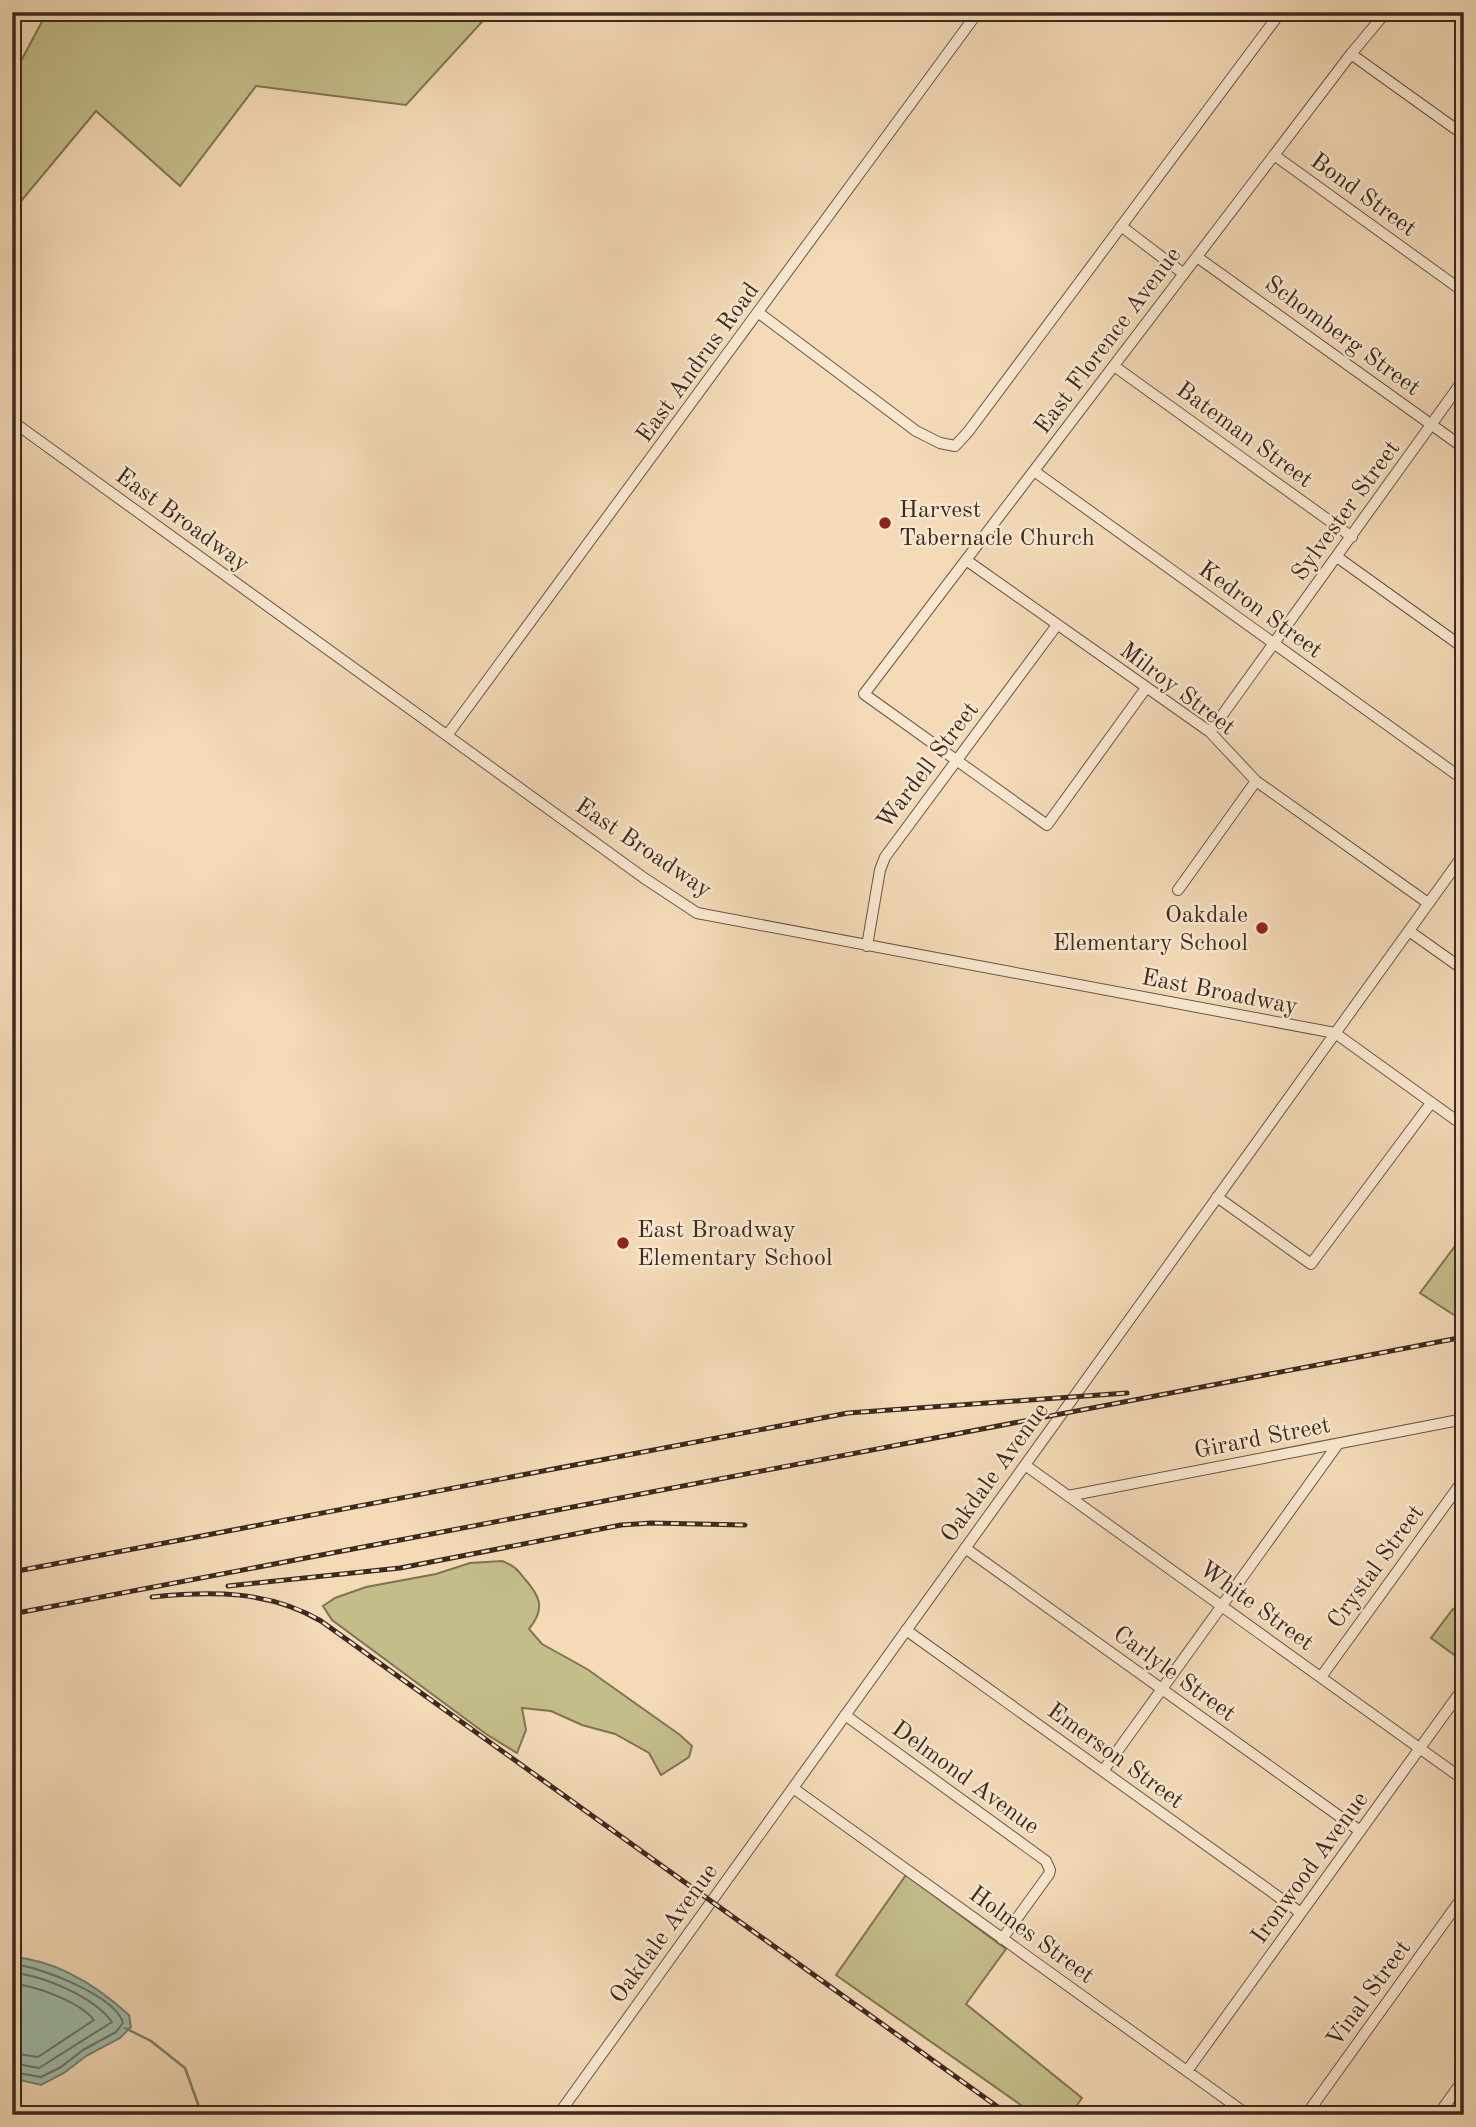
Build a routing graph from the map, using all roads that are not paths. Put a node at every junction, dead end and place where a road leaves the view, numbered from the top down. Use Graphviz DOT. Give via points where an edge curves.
graph roads {
  1 [pos="978,12"];
  2 [pos="1386,12"];
  3 [pos="1277,17"];
  4 [pos="1351,54"];
  5 [pos="1464,135"];
  6 [pos="1274,155"];
  7 [pos="1121,226"];
  8 [pos="1197,257"];
  9 [pos="1184,274"];
  10 [pos="1464,292"];
  11 [pos="758,313"];
  12 [pos="1114,366"];
  13 [pos="1464,379"];
  14 [pos="12,421"];
  15 [pos="1431,425"];
  16 [pos="1464,448"];
  17 [pos="1034,471"];
  18 [pos="1352,537"];
  19 [pos="1337,557"];
  20 [pos="966,560"];
  21 [pos="1057,625"];
  22 [pos="1274,644"];
  23 [pos="1464,648"];
  24 [pos="1146,688"];
  25 [pos="1210,732"];
  26 [pos="448,734"];
  27 [pos="957,761"];
  28 [pos="1464,780"];
  29 [pos="1256,781"];
  30 [pos="1464,854"];
  31 [pos="1178,890"];
  32 [pos="1428,903"];
  33 [pos="1409,930"];
  34 [pos="867,946"];
  35 [pos="1464,970"];
  36 [pos="1335,1033"];
  37 [pos="1431,1103"];
  38 [pos="1464,1126"];
  39 [pos="1217,1198"];
  40 [pos="1464,1419"];
  41 [pos="1338,1444"];
  42 [pos="1025,1465"];
  43 [pos="1464,1479"];
  44 [pos="1068,1496"];
  45 [pos="965,1548"];
  46 [pos="1222,1606"];
  47 [pos="906,1630"];
  48 [pos="1321,1677"];
  49 [pos="1464,1687"];
  50 [pos="1161,1689"];
  51 [pos="845,1715"];
  52 [pos="1420,1748"];
  53 [pos="1102,1771"];
  54 [pos="1464,1780"];
  55 [pos="793,1788"];
  56 [pos="1360,1832"];
  57 [pos="1464,1895"];
  58 [pos="1301,1913"];
  59 [pos="1002,1939"];
  60 [pos="1187,2071"];
  61 [pos="1464,2079"];
  62 [pos="560,2114"];
  63 [pos="1248,2115"];
  64 [pos="1306,2115"];
  65 [pos="1438,2115"];
  1 -- 11 [label="street, East Andrus Road"];
  2 -- 4 [label="street, East Florence Avenue"];
  3 -- 7 [label="street"];
  4 -- 5 [label="street"];
  4 -- 6 [label="street, East Florence Avenue"];
  6 -- 8 [label="street, East Florence Avenue"];
  6 -- 10 [label="street, Bond Street"];
  7 -- 9 [label="street"];
  7 -- 11 [label="street" via="955,446 916,431"];
  8 -- 9 [label="street, East Florence Avenue"];
  8 -- 15 [label="street, Schomberg Street"];
  9 -- 12 [label="street, East Florence Avenue"];
  11 -- 26 [label="street, East Andrus Road"];
  12 -- 17 [label="street, East Florence Avenue"];
  12 -- 18 [label="street, Bateman Street"];
  13 -- 15 [label="street, Sylvester Street"];
  14 -- 26 [label="street, East Broadway"];
  15 -- 16 [label="street, Schomberg Street"];
  15 -- 18 [label="street, Sylvester Street"];
  17 -- 20 [label="street, East Florence Avenue"];
  17 -- 22 [label="street, Kedron Street"];
  18 -- 19 [label="street, Sylvester Street"];
  19 -- 22 [label="street, Sylvester Street"];
  19 -- 23 [label="street"];
  20 -- 21 [label="street, Milroy Street"];
  20 -- 27 [label="street, East Florence Avenue" via="864,694"];
  21 -- 24 [label="street, Milroy Street"];
  21 -- 27 [label="street, Wardell Street"];
  22 -- 25 [label="street, Sylvester Street"];
  22 -- 28 [label="street, Kedron Street"];
  24 -- 25 [label="street, Milroy Street"];
  24 -- 27 [label="street" via="1047,825"];
  25 -- 29 [label="street, Milroy Street"];
  26 -- 34 [label="street, East Broadway" via="697,913"];
  27 -- 34 [label="street, Wardell Street" via="885,857"];
  29 -- 31 [label="street"];
  29 -- 32 [label="street, Milroy Street"];
  30 -- 32 [label="street, Oakdale Avenue"];
  32 -- 33 [label="street, Oakdale Avenue"];
  33 -- 35 [label="street"];
  33 -- 36 [label="street, Oakdale Avenue"];
  34 -- 36 [label="street, East Broadway"];
  36 -- 37 [label="street, East Broadway"];
  36 -- 39 [label="street, Oakdale Avenue"];
  37 -- 38 [label="street, East Broadway"];
  37 -- 39 [label="street" via="1311,1265"];
  39 -- 42 [label="street, Oakdale Avenue"];
  40 -- 41 [label="street, Girard Street"];
  41 -- 44 [label="street, Girard Street"];
  41 -- 46 [label="street"];
  42 -- 44 [label="street, White Street"];
  42 -- 45 [label="street, Oakdale Avenue"];
  43 -- 48 [label="street, Crystal Street"];
  44 -- 46 [label="street, White Street"];
  45 -- 47 [label="street, Oakdale Avenue"];
  45 -- 50 [label="street, Carlyle Street"];
  46 -- 48 [label="street, White Street"];
  46 -- 50 [label="street"];
  47 -- 51 [label="street, Oakdale Avenue"];
  47 -- 53 [label="street, Emerson Street"];
  48 -- 52 [label="street, White Street"];
  49 -- 52 [label="street, Ironwood Avenue"];
  50 -- 53 [label="street"];
  50 -- 56 [label="street, Carlyle Street"];
  51 -- 55 [label="street, Oakdale Avenue"];
  51 -- 59 [label="street, Delmond Avenue" via="1042,1857 1050,1870 1046,1879"];
  52 -- 54 [label="street, White Street"];
  52 -- 56 [label="street, Ironwood Avenue"];
  53 -- 58 [label="street, Emerson Street"];
  55 -- 59 [label="street, Holmes Street"];
  55 -- 62 [label="street, Oakdale Avenue"];
  56 -- 58 [label="street, Ironwood Avenue"];
  57 -- 64 [label="street, Vinal Street"];
  58 -- 60 [label="street, Ironwood Avenue"];
  59 -- 60 [label="street, Holmes Street"];
  60 -- 63 [label="street, Holmes Street"];
  61 -- 65 [label="street"];
}
